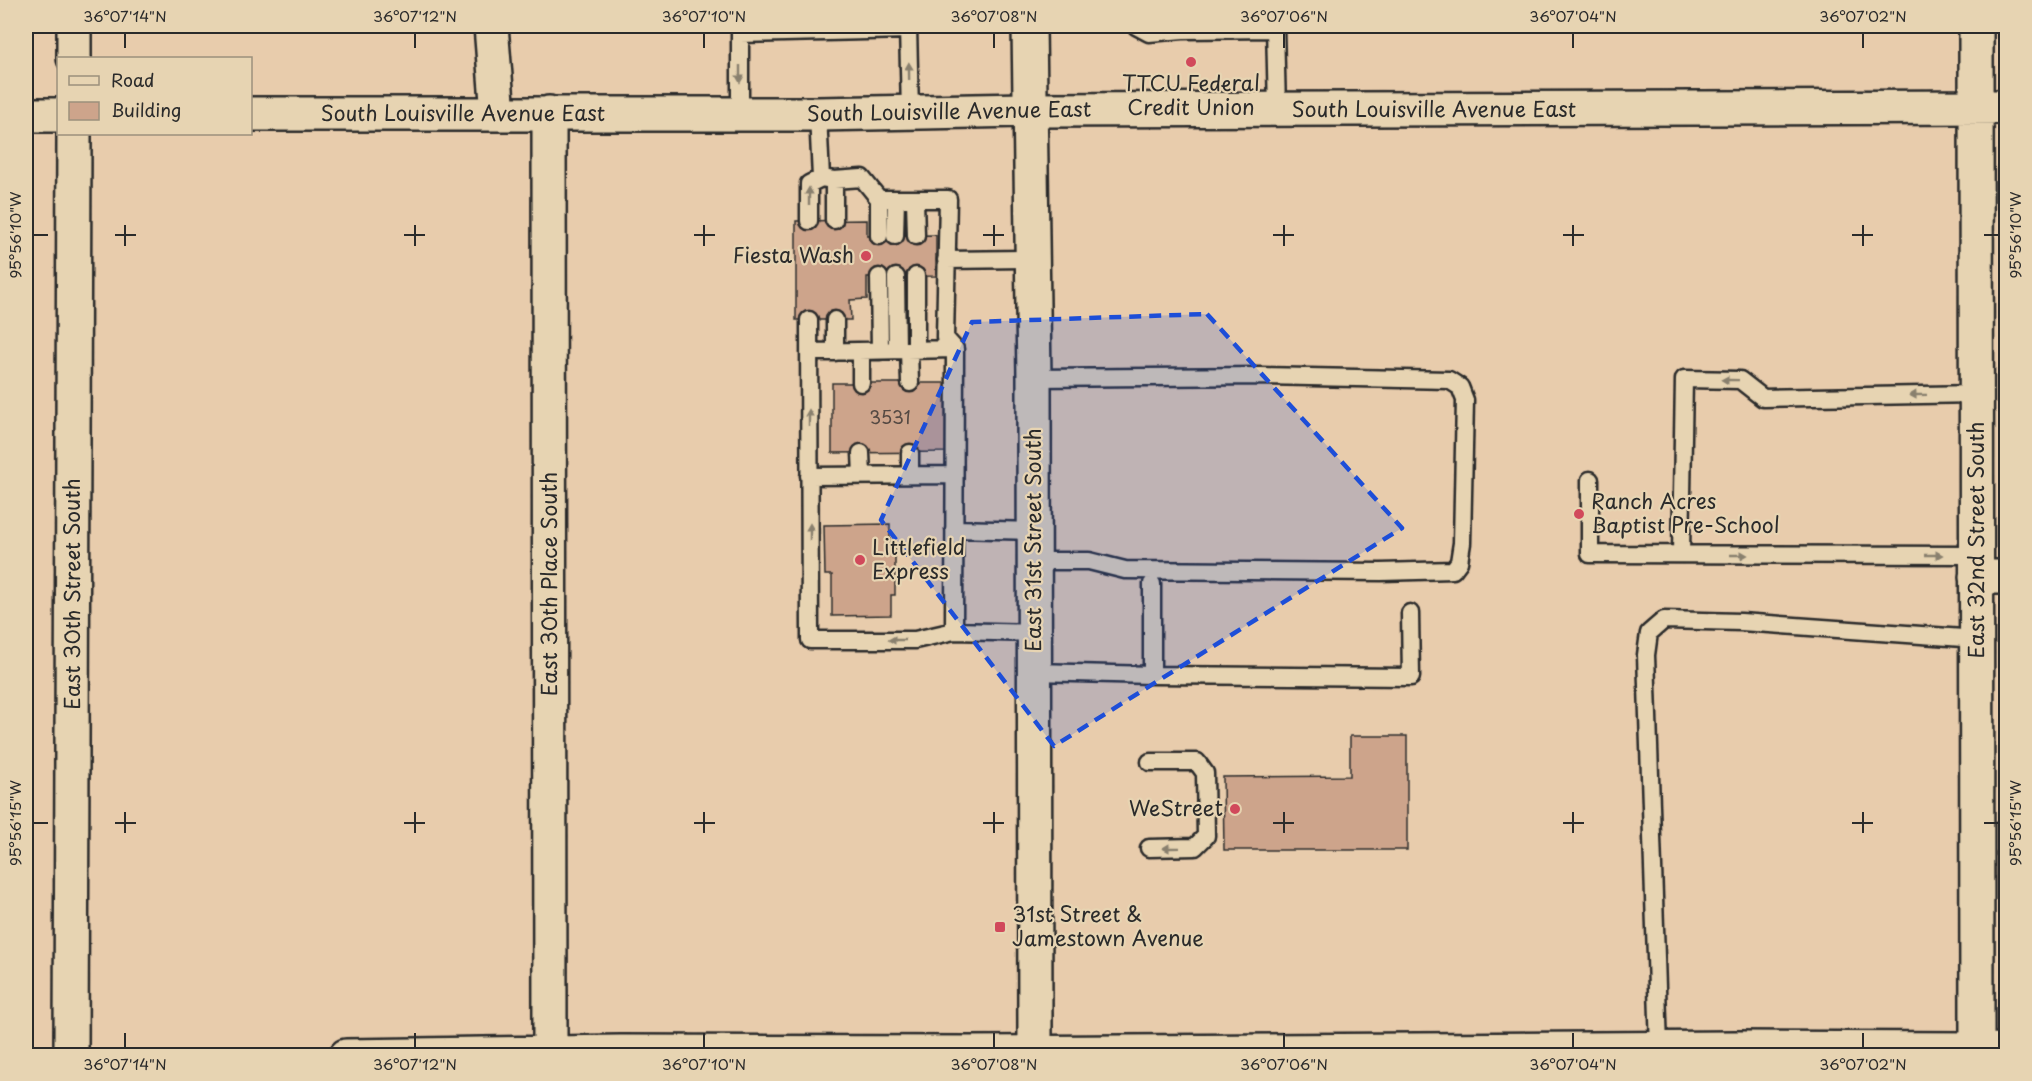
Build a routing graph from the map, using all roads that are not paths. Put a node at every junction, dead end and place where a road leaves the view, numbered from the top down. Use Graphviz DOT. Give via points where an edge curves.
graph roads {
  1 [pos="74,26"];
  2 [pos="491,26"];
  3 [pos="1029,26"];
  4 [pos="1976,26"];
  5 [pos="1275,27"];
  6 [pos="908,28"];
  7 [pos="1183,28"];
  8 [pos="1142,29"];
  9 [pos="740,30"];
  10 [pos="74,57"];
  11 [pos="1991,107"];
  12 [pos="1029,110"];
  13 [pos="1277,110"];
  14 [pos="910,112"];
  15 [pos="549,113"];
  16 [pos="740,113"];
  17 [pos="252,114"];
  18 [pos="498,114"];
  19 [pos="818,114"];
  20 [pos="26,115"];
  21 [pos="57,115"];
  22 [pos="74,135"];
  23 [pos="828,179"];
  24 [pos="879,199"];
  25 [pos="896,199"];
  26 [pos="915,199"];
  27 [pos="834,220"];
  28 [pos="809,221"];
  29 [pos="916,236"];
  30 [pos="1032,259"];
  31 [pos="946,260"];
  32 [pos="916,276"];
  33 [pos="879,277"];
  34 [pos="896,277"];
  35 [pos="809,320"];
  36 [pos="835,320"];
  37 [pos="955,349"];
  38 [pos="908,350"];
  39 [pos="861,351"];
  40 [pos="880,351"];
  41 [pos="809,352"];
  42 [pos="835,352"];
  43 [pos="1034,378"];
  44 [pos="861,383"];
  45 [pos="910,383"];
  46 [pos="1977,394"];
  47 [pos="861,453"];
  48 [pos="910,453"];
  49 [pos="862,475"];
  50 [pos="910,475"];
  51 [pos="954,475"];
  52 [pos="809,476"];
  53 [pos="1590,480"];
  54 [pos="954,529"];
  55 [pos="1034,546"];
  56 [pos="1681,554"];
  57 [pos="1987,570"];
  58 [pos="1152,584"];
  59 [pos="1410,613"];
  60 [pos="954,631"];
  61 [pos="1035,633"];
  62 [pos="1977,639"];
  63 [pos="1035,672"];
  64 [pos="1152,675"];
  65 [pos="1150,762"];
  66 [pos="1149,848"];
  67 [pos="1659,1048"];
  68 [pos="1737,1052"];
  69 [pos="1987,1052"];
  70 [pos="1330,1053"];
  71 [pos="1531,1053"];
  72 [pos="1035,1054"];
  73 [pos="550,1055"];
  74 [pos="71,1056"];
  75 [pos="346,1056"];
  1 -- 10 [label="street"];
  2 -- 18 [label="street"];
  3 -- 12 [label="street, East 31st Street South"];
  4 -- 11 [label="street, East 32nd Street South"];
  5 -- 7 [label="lane"];
  5 -- 13 [label="lane"];
  6 -- 9 [label="lane"];
  14 -- 6 [label="lane, one-way"];
  7 -- 8 [label="lane"];
  9 -- 16 [label="lane, one-way"];
  11 -- 13 [label="street, South Louisville Avenue East"];
  11 -- 46 [label="street, East 32nd Street South"];
  12 -- 13 [label="street, South Louisville Avenue East"];
  12 -- 14 [label="street, South Louisville Avenue East"];
  12 -- 30 [label="street, East 31st Street South"];
  14 -- 19 [label="street, South Louisville Avenue East"];
  15 -- 16 [label="street, South Louisville Avenue East"];
  15 -- 18 [label="street, South Louisville Avenue East"];
  15 -- 73 [label="street, East 30th Place South"];
  16 -- 19 [label="street, South Louisville Avenue East"];
  17 -- 18 [label="street, South Louisville Avenue East"];
  19 -- 23 [label="lane"];
  20 -- 21 [label="street"];
  22 -- 74 [label="street, East 30th Street South"];
  23 -- 24 [label="lane" via="862,178"];
  23 -- 27 [label="lane"];
  28 -- 23 [label="lane, one-way" via="809,184"];
  24 -- 25 [label="lane"];
  24 -- 25 [label="lane" via="887,236"];
  25 -- 26 [label="lane"];
  26 -- 29 [label="lane"];
  26 -- 31 [label="lane" via="948,199"];
  30 -- 31 [label="lane"];
  30 -- 43 [label="street, East 31st Street South"];
  31 -- 37 [label="lane" via="945,338"];
  32 -- 38 [label="lane"];
  33 -- 40 [label="lane"];
  34 -- 38 [label="lane"];
  35 -- 41 [label="lane"];
  36 -- 42 [label="lane"];
  37 -- 38 [label="lane"];
  37 -- 51 [label="lane"];
  38 -- 40 [label="lane"];
  38 -- 45 [label="lane"];
  39 -- 40 [label="lane"];
  39 -- 42 [label="lane"];
  39 -- 44 [label="lane"];
  41 -- 42 [label="lane"];
  52 -- 41 [label="lane, one-way"];
  43 -- 55 [label="street, East 31st Street South"];
  43 -- 55 [label="lane" via="1261,376 1449,380 1460,387 1465,400 1462,543 1459,562 1453,570 1125,570"];
  46 -- 56 [label="lane, one-way" via="1763,398 1740,380 1684,379"];
  46 -- 57 [label="street, East 32nd Street South"];
  47 -- 49 [label="lane"];
  48 -- 50 [label="lane"];
  49 -- 50 [label="lane"];
  49 -- 52 [label="lane"];
  50 -- 51 [label="lane"];
  51 -- 54 [label="lane"];
  60 -- 52 [label="lane, one-way" via="915,640 810,640"];
  53 -- 56 [label="lane" via="1590,554"];
  54 -- 55 [label="lane"];
  54 -- 60 [label="lane"];
  55 -- 61 [label="street, East 31st Street South"];
  56 -- 57 [label="lane, one-way"];
  57 -- 62 [label="street, East 32nd Street South"];
  58 -- 64 [label="lane"];
  59 -- 64 [label="lane" via="1411,677"];
  60 -- 61 [label="lane"];
  61 -- 63 [label="street, East 31st Street South"];
  62 -- 67 [label="lane" via="1664,620 1649,633 1646,655"];
  62 -- 69 [label="street, East 32nd Street South"];
  63 -- 64 [label="lane"];
  63 -- 72 [label="street, East 31st Street South"];
  65 -- 66 [label="lane, one-way" via="1197,762 1206,773 1206,836 1195,847"];
  67 -- 68 [label="street"];
  67 -- 71 [label="street"];
  68 -- 69 [label="street"];
  70 -- 71 [label="street"];
  70 -- 72 [label="street"];
  72 -- 73 [label="street"];
  73 -- 75 [label="street"];
}
